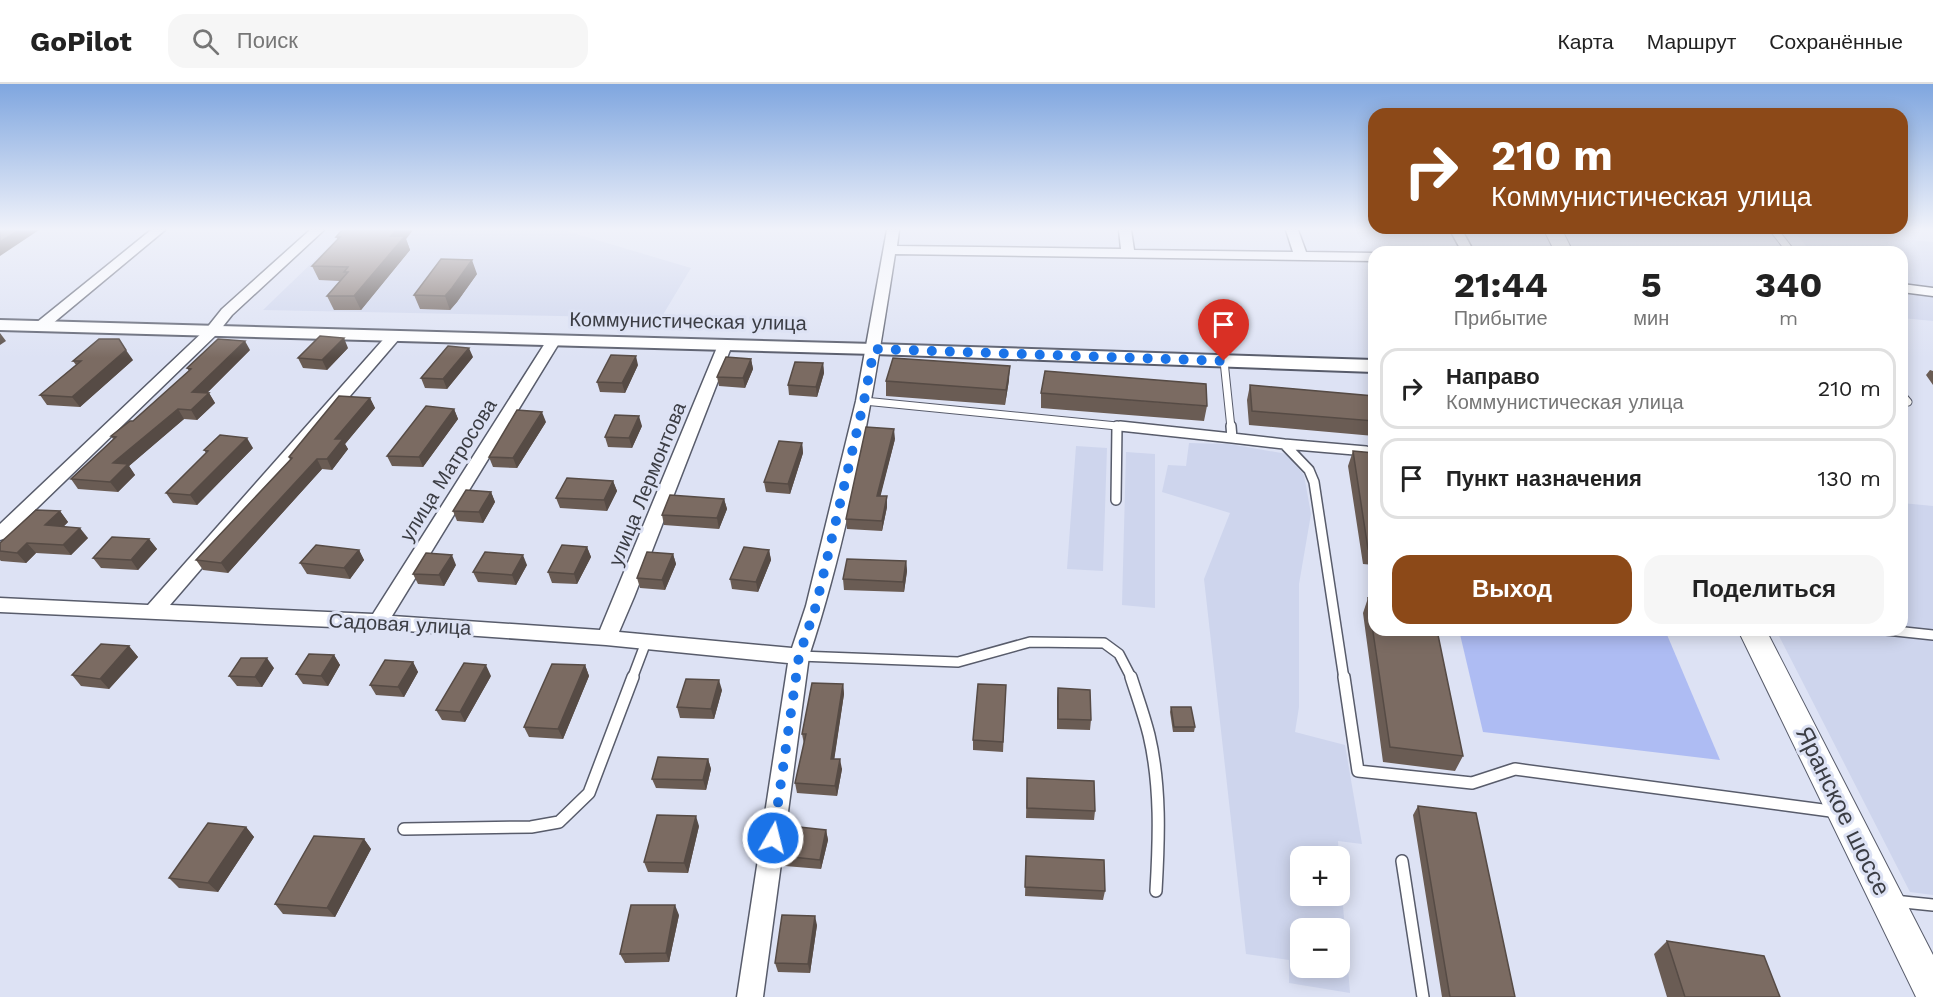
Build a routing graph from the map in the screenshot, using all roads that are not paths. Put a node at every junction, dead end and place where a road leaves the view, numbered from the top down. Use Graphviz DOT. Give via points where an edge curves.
graph roads {
  1 [pos="107,273"];
  2 [pos="271,273"];
  3 [pos="886,273"];
  4 [pos="1908,289"];
  5 [pos="1933,292"];
  6 [pos="0,325"];
  7 [pos="41,326"];
  8 [pos="211,332"];
  9 [pos="394,336"];
  10 [pos="554,340"];
  11 [pos="725,345"];
  12 [pos="874,349"];
  13 [pos="1224,361"];
  14 [pos="1368,366"];
  15 [pos="864,401"];
  16 [pos="1117,426"];
  17 [pos="1232,438"];
  18 [pos="1284,444"];
  19 [pos="1366,452"];
  20 [pos="1116,500"];
  21 [pos="0,534"];
  22 [pos="0,605"];
  23 [pos="152,613"];
  24 [pos="378,622"];
  25 [pos="1908,632"];
  26 [pos="1933,635"];
  27 [pos="1755,636"];
  28 [pos="606,638"];
  29 [pos="646,642"];
  30 [pos="799,656"];
  31 [pos="1844,813"];
  32 [pos="404,830"];
  33 [pos="1402,861"];
  34 [pos="1155,891"];
  35 [pos="1886,900"];
  36 [pos="1933,905"];
  37 [pos="1933,993"];
  38 [pos="750,997"];
  39 [pos="1423,997"];
  1 -- 7 [label="street"];
  2 -- 8 [label="street"];
  3 -- 12 [label="street"];
  4 -- 5 [label="street"];
  6 -- 7 [label="street, Коммунистическая улица"];
  7 -- 8 [label="street, Коммунистическая улица"];
  8 -- 9 [label="street, Коммунистическая улица"];
  8 -- 21 [label="street"];
  9 -- 10 [label="street, Коммунистическая улица"];
  9 -- 23 [label="street"];
  10 -- 11 [label="street, Коммунистическая улица"];
  10 -- 24 [label="street, улица Матросова"];
  11 -- 12 [label="street, Коммунистическая улица"];
  11 -- 28 [label="street, улица Лермонтова"];
  12 -- 13 [label="street, Коммунистическая улица"];
  12 -- 15 [label="street"];
  13 -- 14 [label="street, Коммунистическая улица"];
  13 -- 17 [label="lane"];
  15 -- 16 [label="lane"];
  15 -- 30 [label="street" via="816,606"];
  16 -- 17 [label="lane"];
  16 -- 20 [label="lane"];
  17 -- 18 [label="lane"];
  18 -- 19 [label="lane"];
  18 -- 31 [label="lane" via="1309,470 1314,482 1358,771 1472,783 1515,769"];
  22 -- 23 [label="street, Садовая улица"];
  23 -- 24 [label="street, Садовая улица"];
  24 -- 28 [label="street, Садовая улица"];
  25 -- 26 [label="lane"];
  27 -- 31 [label="main road, Яранское шоссе"];
  28 -- 29 [label="street, Садовая улица"];
  29 -- 30 [label="street, Садовая улица"];
  29 -- 32 [label="lane" via="589,793 558,823"];
  30 -- 34 [label="lane" via="958,662 1030,642 1104,643 1119,654 1131,676 1149,735 1159,833"];
  30 -- 38 [label="street"];
  31 -- 35 [label="main road, Яранское шоссе"];
  33 -- 39 [label="lane"];
  35 -- 36 [label="lane"];
  35 -- 37 [label="main road, Яранское шоссе"];
}
